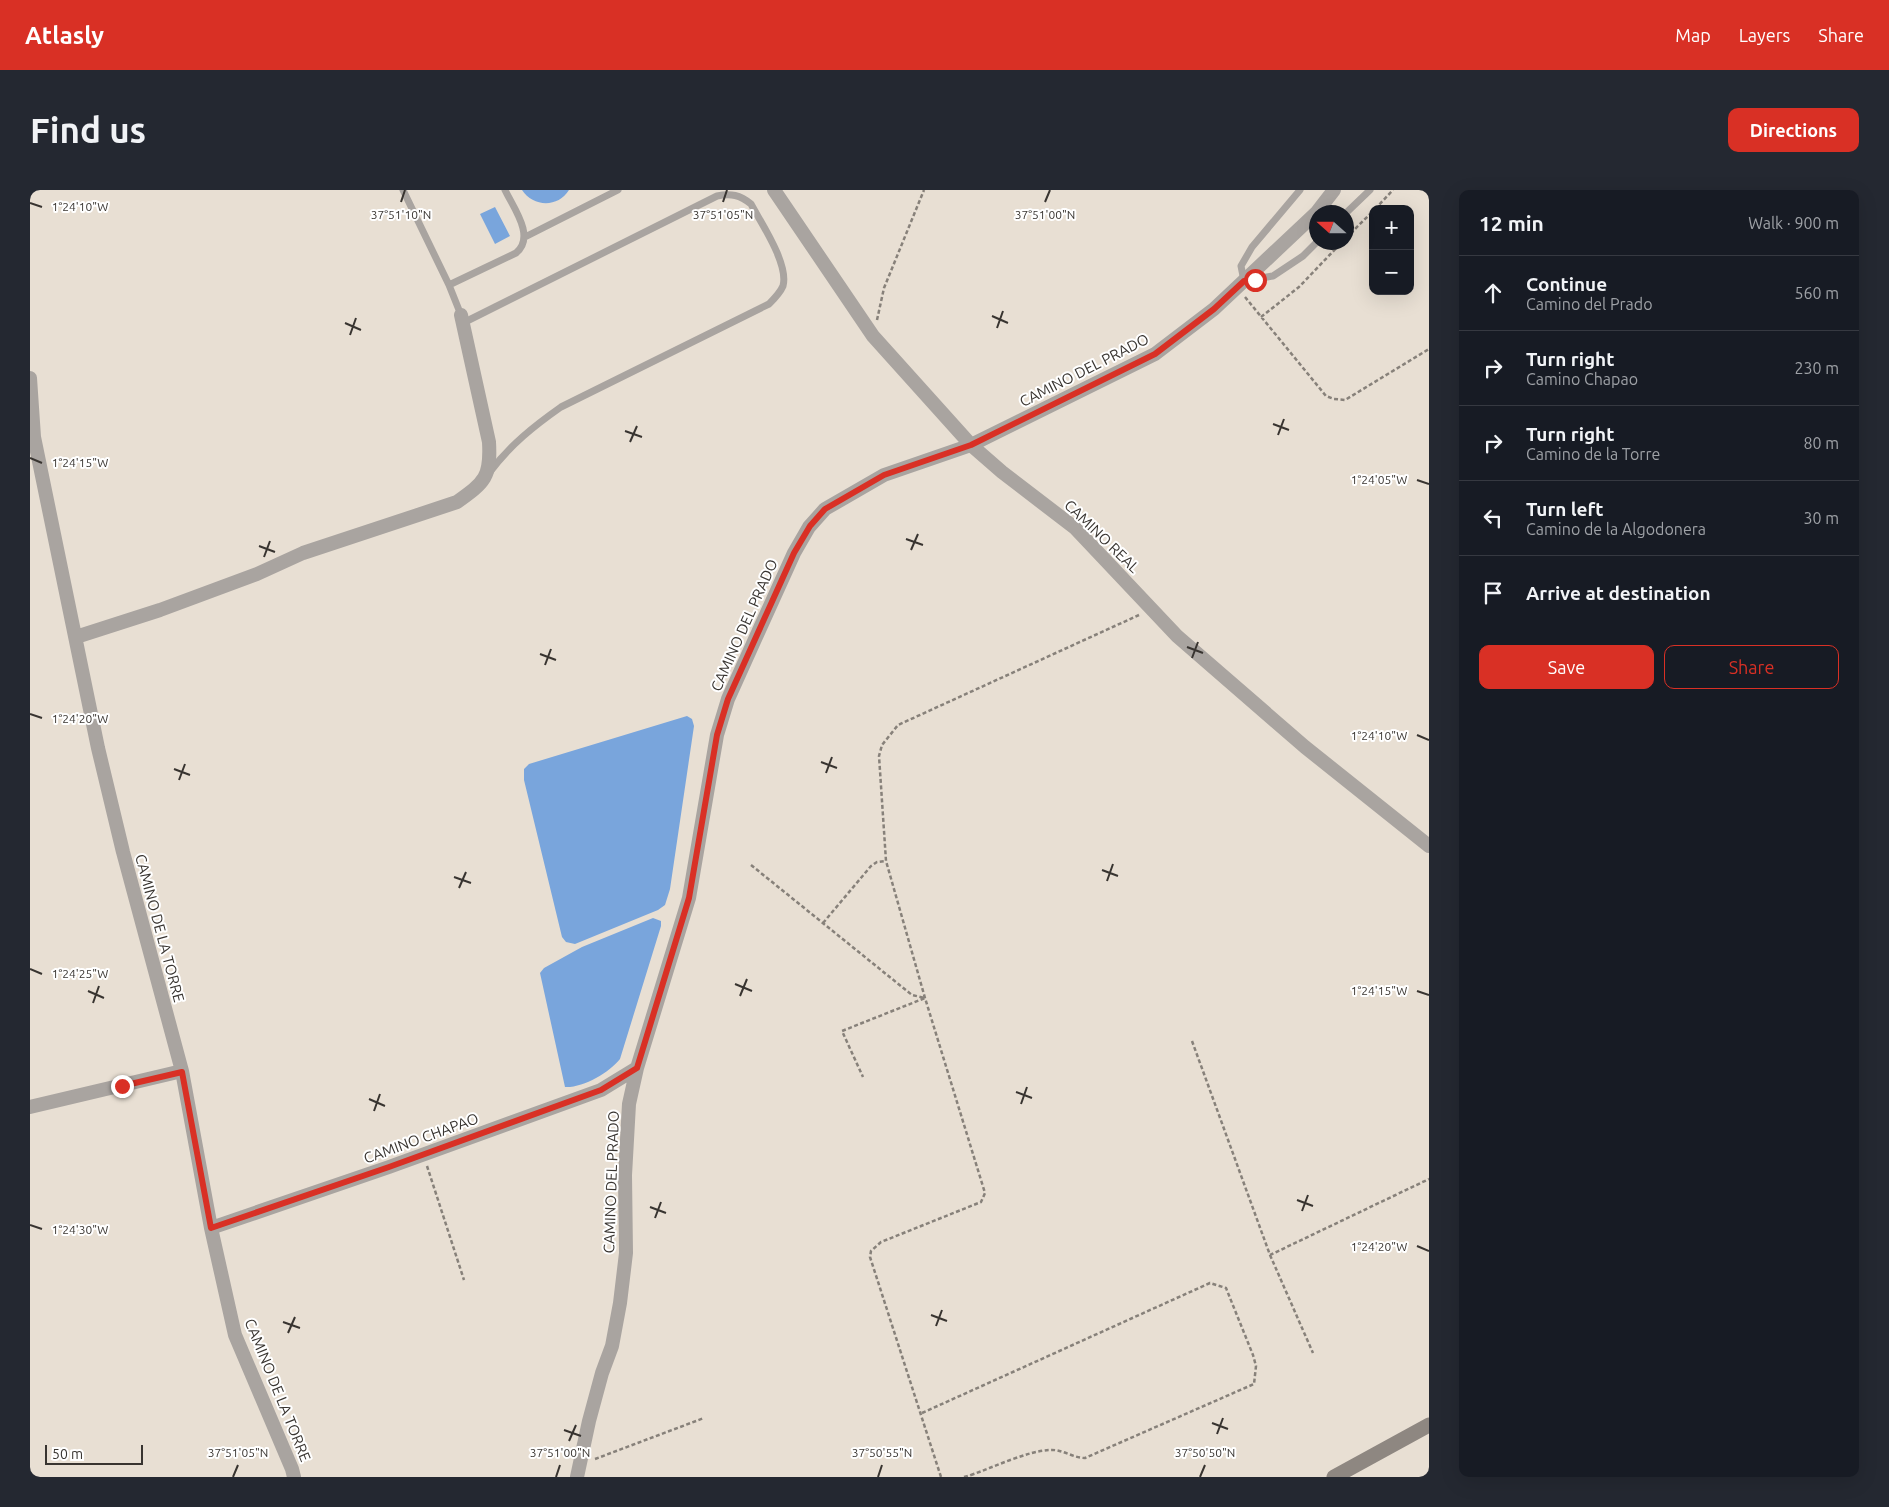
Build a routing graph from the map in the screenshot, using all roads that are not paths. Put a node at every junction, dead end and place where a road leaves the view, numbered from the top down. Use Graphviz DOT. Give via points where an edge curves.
graph roads {
  1 [pos="403,190"];
  2 [pos="505,190"];
  3 [pos="618,190"];
  4 [pos="774,190"];
  5 [pos="1300,190"];
  6 [pos="1334,190"];
  7 [pos="1370,190"];
  8 [pos="1323,205"];
  9 [pos="1354,205"];
  10 [pos="1309,220"];
  11 [pos="525,237"];
  12 [pos="1309,250"];
  13 [pos="449,284"];
  14 [pos="1241,284"];
  15 [pos="462,319"];
  16 [pos="30,378"];
  17 [pos="971,445"];
  18 [pos="486,476"];
  19 [pos="76,637"];
  20 [pos="1429,846"];
  21 [pos="637,1068"];
  22 [pos="182,1072"];
  23 [pos="30,1107"];
  24 [pos="211,1228"];
  25 [pos="1429,1425"];
  26 [pos="578,1471"];
  27 [pos="294,1477"];
  28 [pos="1334,1477"];
  1 -- 13 [label="lane"];
  2 -- 11 [label="lane"];
  3 -- 11 [label="lane"];
  4 -- 17 [label="street, CAMINO REAL" via="874,336"];
  5 -- 14 [label="lane" via="1252,247 1241,266"];
  6 -- 8 [label="street, CAMINO DEL PRADO"];
  7 -- 9 [label="lane"];
  10 -- 14 [label="street, CAMINO DEL PRADO"];
  11 -- 13 [label="lane" via="522,248 516,253"];
  12 -- 14 [label="lane" via="1274,276"];
  13 -- 15 [label="lane"];
  14 -- 17 [label="street, CAMINO DEL PRADO" via="1155,354"];
  15 -- 18 [label="street" via="489,442 490,461"];
  15 -- 18 [label="lane" via="726,194 743,198 751,204 784,274 777,296 769,304 561,407 524,434"];
  16 -- 19 [label="street, CAMINO DE LA TORRE" via="34,437"];
  17 -- 20 [label="street, CAMINO REAL" via="1075,528 1177,636 1305,747"];
  17 -- 21 [label="street, CAMINO DEL PRADO" via="884,475 825,509 794,553 719,726 689,898"];
  18 -- 19 [label="street" via="476,489 457,502 303,553 168,608"];
  19 -- 22 [label="street, CAMINO DE LA TORRE" via="123,852"];
  21 -- 24 [label="street, CAMINO CHAPAO" via="601,1090"];
  21 -- 26 [label="street, CAMINO DEL PRADO" via="629,1104 625,1175 626,1253 620,1303 612,1346 599,1382"];
  22 -- 23 [label="street"];
  22 -- 24 [label="street, CAMINO DE LA TORRE"];
  24 -- 27 [label="street, CAMINO DE LA TORRE" via="235,1335"];
  25 -- 28 [label="main road"];
}
